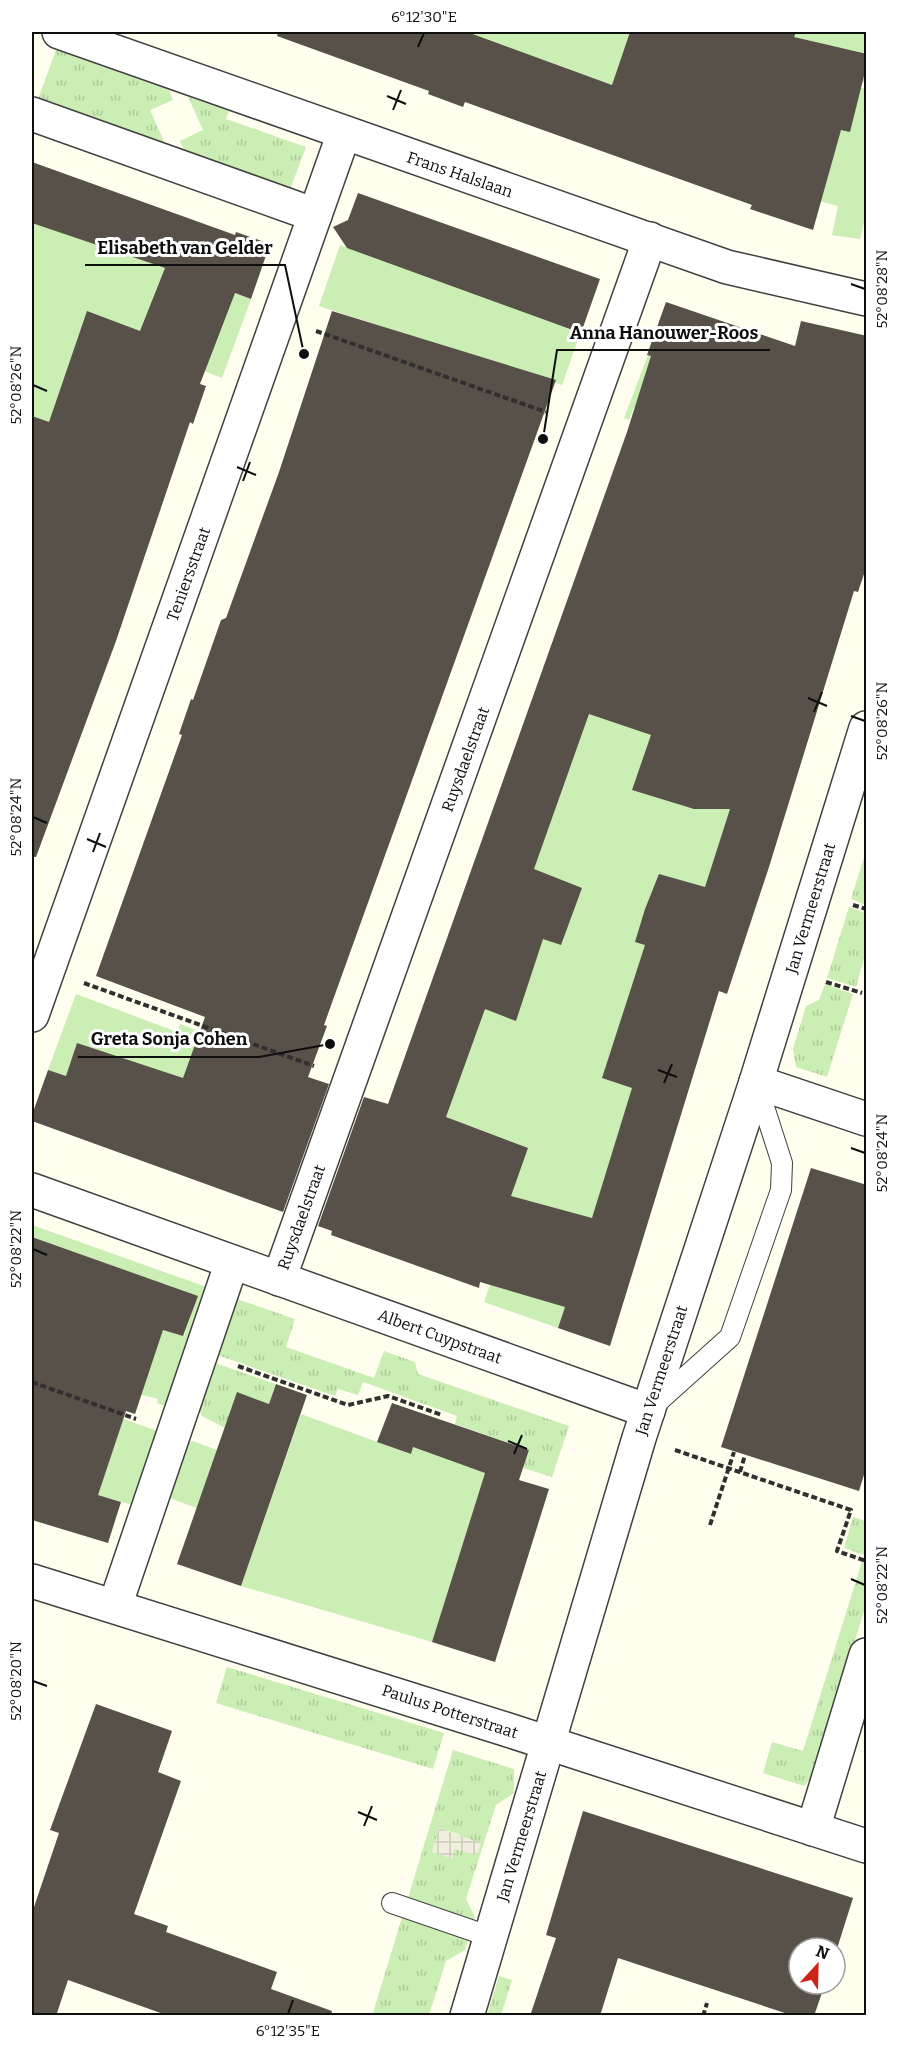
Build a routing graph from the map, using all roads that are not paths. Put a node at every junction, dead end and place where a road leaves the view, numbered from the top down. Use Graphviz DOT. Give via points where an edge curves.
graph roads {
  1 [pos="59,32"];
  2 [pos="32,114"];
  3 [pos="344,134"];
  4 [pos="315,215"];
  5 [pos="650,239"];
  6 [pos="867,299"];
  7 [pos="867,728"];
  8 [pos="32,1015"];
  9 [pos="756,1082"];
  10 [pos="867,1119"];
  11 [pos="32,1190"];
  12 [pos="232,1262"];
  13 [pos="279,1279"];
  14 [pos="648,1411"];
  15 [pos="32,1581"];
  16 [pos="115,1606"];
  17 [pos="867,1655"];
  18 [pos="549,1744"];
  19 [pos="813,1828"];
  20 [pos="867,1846"];
  21 [pos="392,1903"];
  22 [pos="492,1937"];
  23 [pos="467,2016"];
  1 -- 3 [label="street, Frans Halslaan"];
  2 -- 4 [label="street"];
  3 -- 4 [label="street, Teniersstraat"];
  3 -- 5 [label="street, Frans Halslaan"];
  4 -- 8 [label="street, Teniersstraat"];
  5 -- 6 [label="street, Frans Halslaan" via="727,267"];
  5 -- 13 [label="street, Ruysdaelstraat"];
  7 -- 9 [label="street, Jan Vermeerstraat"];
  9 -- 10 [label="street"];
  9 -- 14 [label="street, Jan Vermeerstraat"];
  9 -- 14 [label="lane" via="783,1176 737,1325 723,1346"];
  11 -- 12 [label="street, Albert Cuypstraat"];
  12 -- 13 [label="street, Albert Cuypstraat"];
  12 -- 16 [label="street"];
  13 -- 14 [label="street, Albert Cuypstraat"];
  14 -- 18 [label="street, Jan Vermeerstraat"];
  15 -- 16 [label="street, Paulus Potterstraat"];
  16 -- 18 [label="street, Paulus Potterstraat"];
  17 -- 19 [label="street"];
  18 -- 19 [label="street, Paulus Potterstraat"];
  18 -- 22 [label="street, Jan Vermeerstraat"];
  19 -- 20 [label="street, Paulus Potterstraat"];
  21 -- 22 [label="lane"];
  22 -- 23 [label="street, Jan Vermeerstraat"];
}
